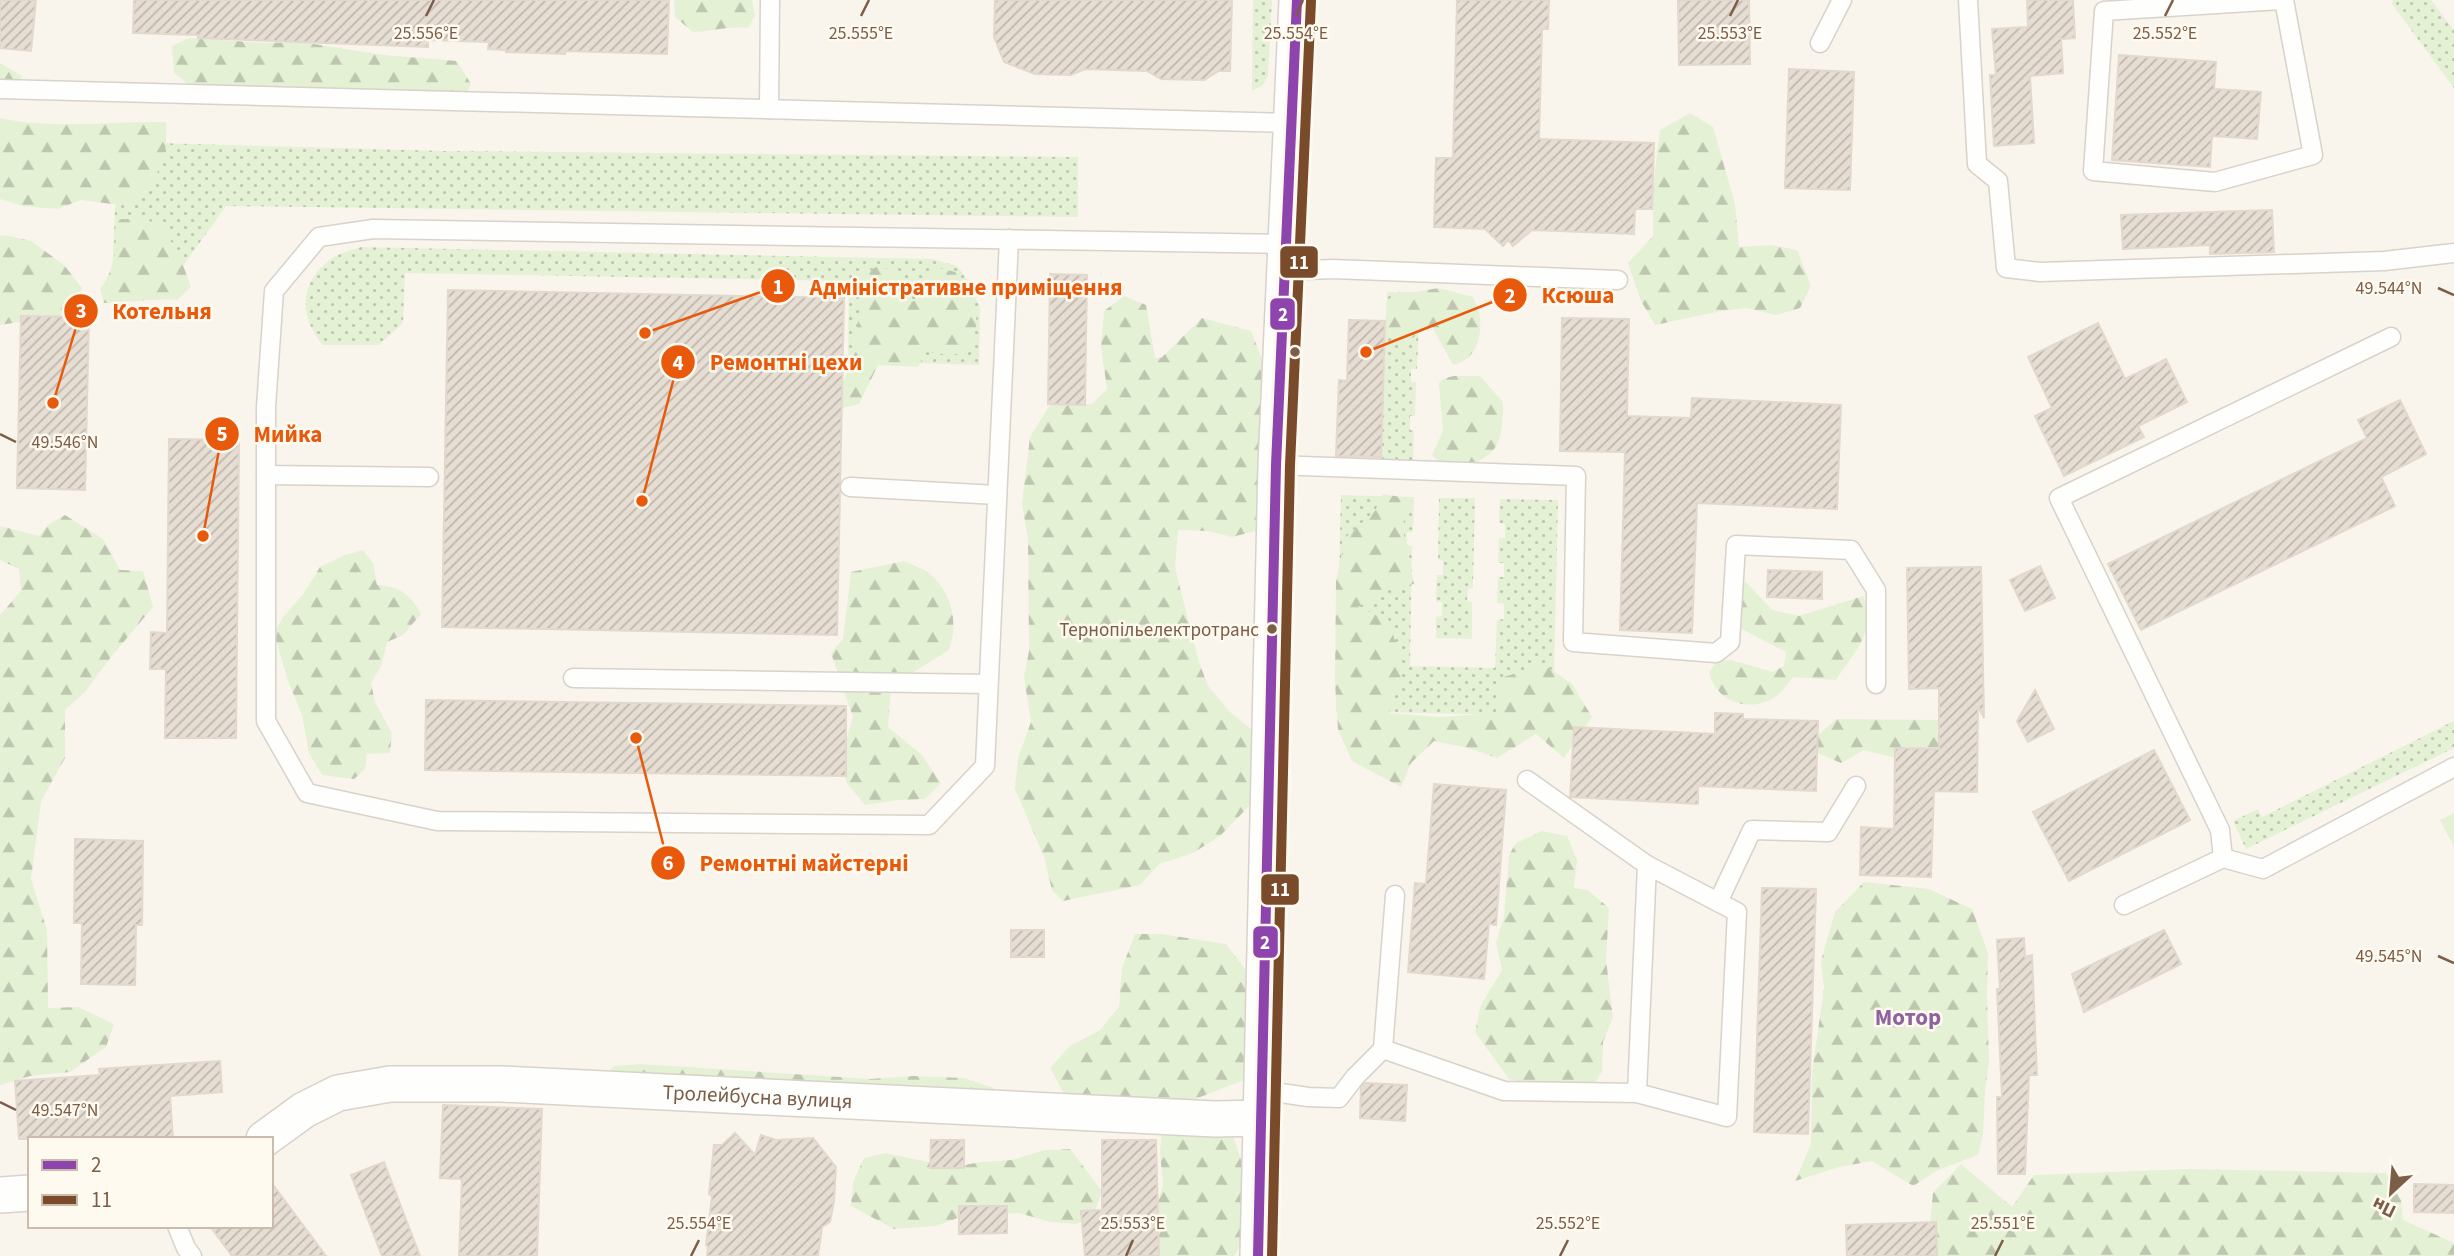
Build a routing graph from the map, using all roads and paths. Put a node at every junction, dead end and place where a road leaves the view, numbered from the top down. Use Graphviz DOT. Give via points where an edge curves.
graph roads {
  1 [pos="771,0"];
  2 [pos="1297,0"];
  3 [pos="1842,0"];
  4 [pos="1968,0"];
  5 [pos="2282,0"];
  6 [pos="1820,43"];
  7 [pos="0,89"];
  8 [pos="769,109"];
  9 [pos="1293,123"];
  10 [pos="1009,239"];
  11 [pos="2454,253"];
  12 [pos="1284,257"];
  13 [pos="1618,280"];
  14 [pos="2391,337"];
  15 [pos="1276,465"];
  16 [pos="266,475"];
  17 [pos="429,477"];
  18 [pos="850,487"];
  19 [pos="997,495"];
  20 [pos="573,678"];
  21 [pos="988,684"];
  22 [pos="1876,684"];
  23 [pos="2454,767"];
  24 [pos="1527,780"];
  25 [pos="1856,786"];
  26 [pos="2223,858"];
  27 [pos="1647,865"];
  28 [pos="1395,895"];
  29 [pos="1718,902"];
  30 [pos="2124,905"];
  31 [pos="1383,1049"];
  32 [pos="1637,1093"];
  33 [pos="1262,1104"];
  34 [pos="267,1137"];
  35 [pos="28,1193"];
  36 [pos="0,1195"];
  37 [pos="178,1228"];
  38 [pos="192,1256"];
  39 [pos="1258,1256"];
  1 -- 8 [label="lane"];
  2 -- 9 [label="street"];
  3 -- 6 [label="lane"];
  4 -- 11 [label="lane" via="1977,164 1998,181 2006,268 2040,272 2357,262"];
  5 -- 5 [label="lane" via="2313,155 2216,182 2093,171 2104,11"];
  7 -- 8 [label="lane"];
  8 -- 9 [label="lane"];
  9 -- 12 [label="street"];
  10 -- 12 [label="lane"];
  10 -- 16 [label="lane" via="373,229 319,237 274,291"];
  10 -- 19 [label="lane"];
  12 -- 13 [label="lane" via="1333,269"];
  12 -- 15 [label="street"];
  14 -- 26 [label="lane" via="2059,498 2220,830"];
  15 -- 22 [label="lane" via="1576,475 1573,642 1716,653 1730,642 1736,545 1851,550 1876,590"];
  15 -- 33 [label="street"];
  16 -- 17 [label="lane"];
  16 -- 21 [label="lane" via="266,721 307,793 437,821 929,825 985,766"];
  18 -- 19 [label="lane"];
  19 -- 21 [label="lane"];
  20 -- 21 [label="lane"];
  23 -- 26 [label="lane" via="2263,869"];
  24 -- 27 [label="lane"];
  25 -- 29 [label="lane" via="1828,832 1752,830"];
  26 -- 30 [label="lane"];
  27 -- 29 [label="lane"];
  27 -- 32 [label="lane"];
  28 -- 31 [label="lane"];
  29 -- 32 [label="lane" via="1737,912 1727,1117"];
  31 -- 32 [label="lane" via="1504,1091"];
  31 -- 33 [label="lane" via="1339,1098"];
  33 -- 34 [label="street, Тролейбусна вулиця" via="1160,1117 501,1084 393,1084 338,1093"];
  33 -- 39 [label="street"];
  35 -- 36 [label="street"];
  37 -- 38 [label="lane"];
}
